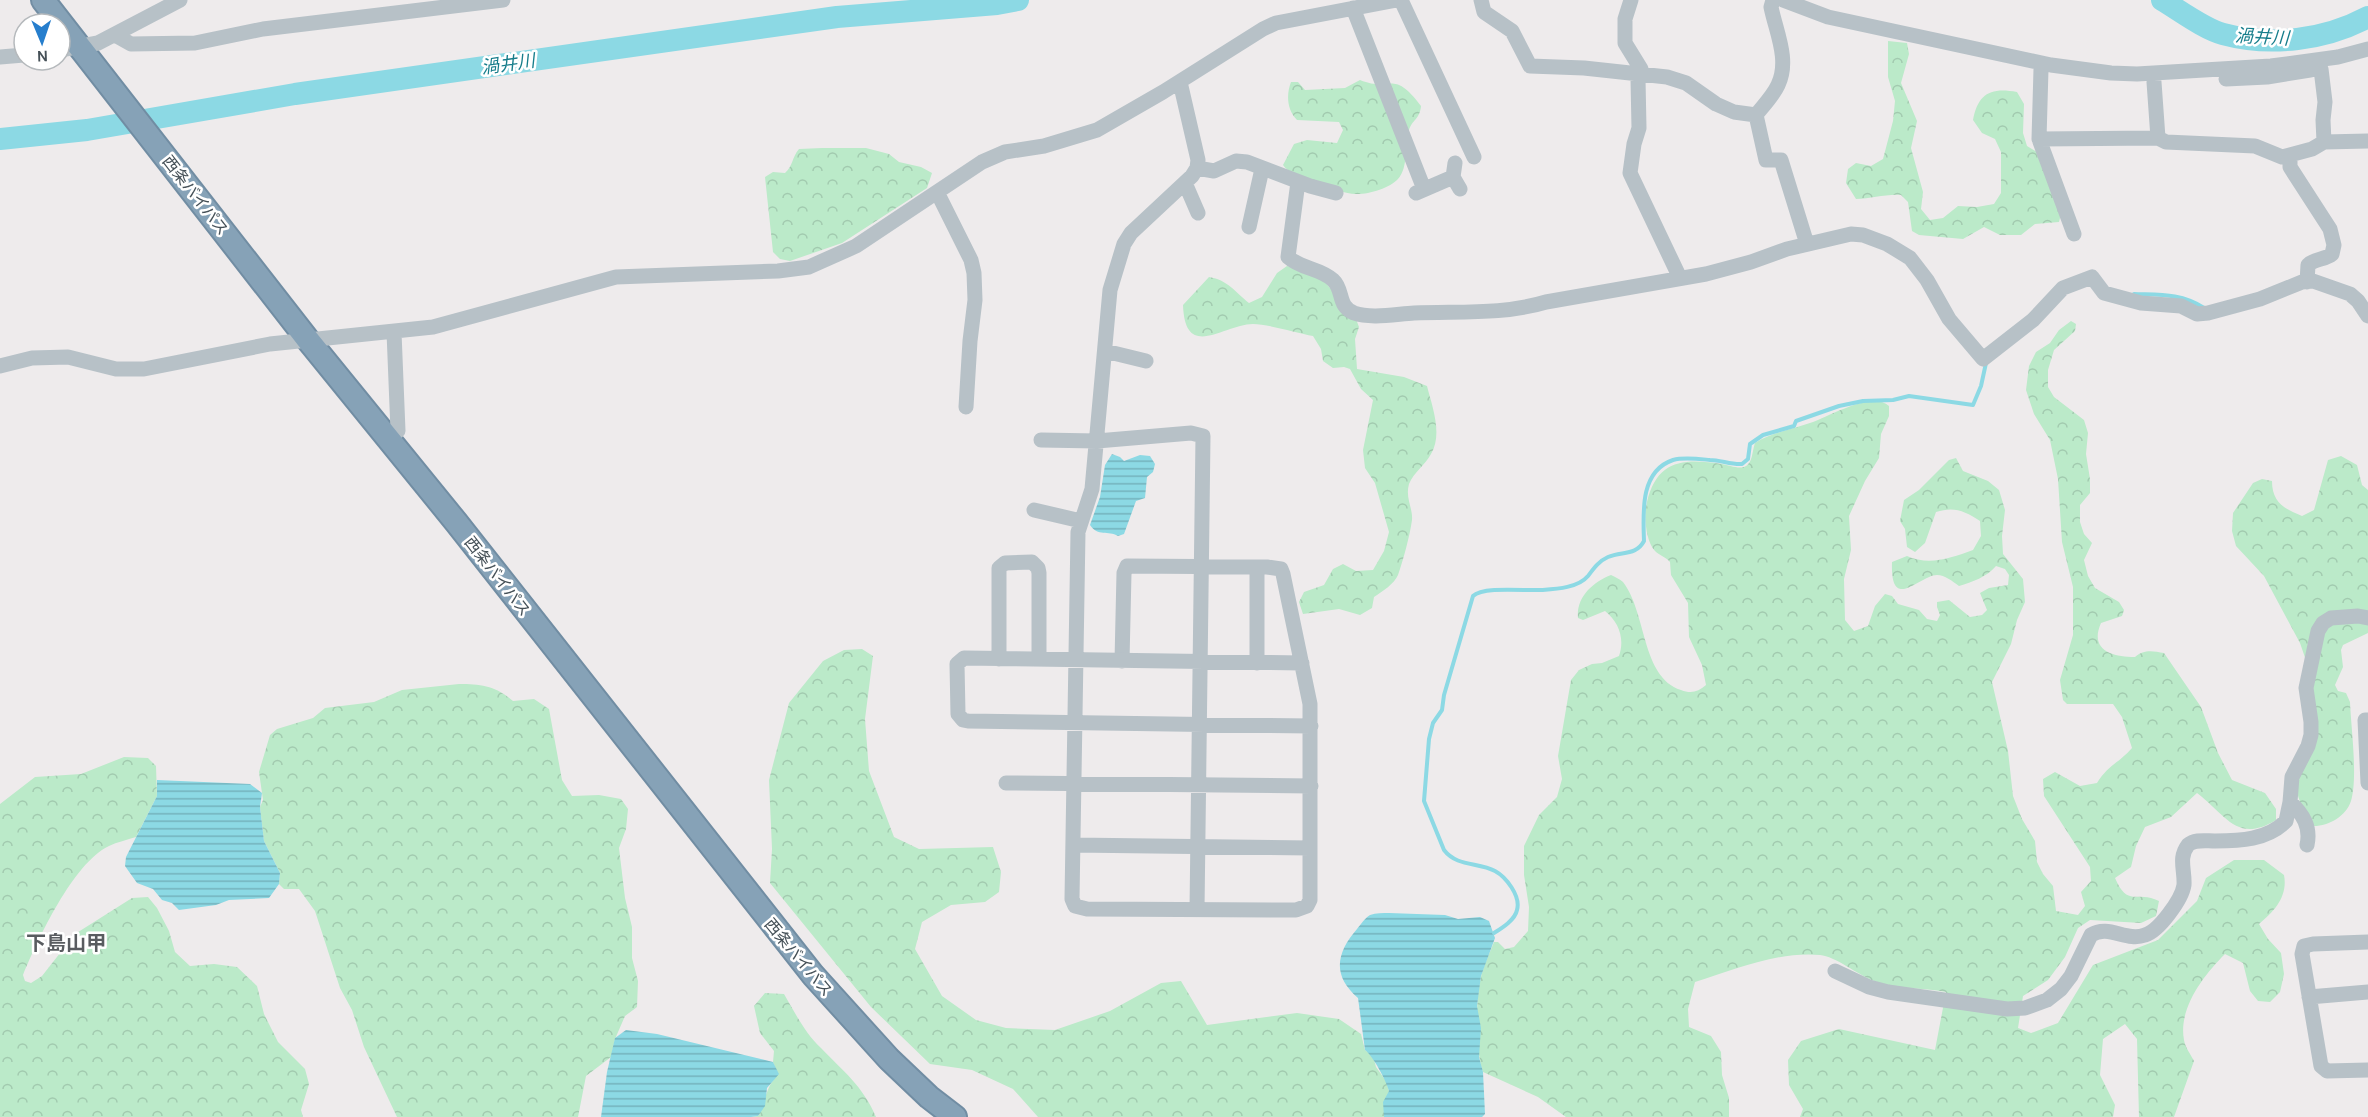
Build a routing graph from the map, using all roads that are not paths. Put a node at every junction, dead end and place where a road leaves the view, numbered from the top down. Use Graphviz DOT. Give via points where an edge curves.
graph roads {
  1 [pos="41,0"];
  2 [pos="180,0"];
  3 [pos="503,0"];
  4 [pos="1399,0"];
  5 [pos="1481,0"];
  6 [pos="1631,0"];
  7 [pos="1773,0"];
  8 [pos="1783,0"];
  9 [pos="1353,8"];
  10 [pos="115,35"];
  11 [pos="2368,49"];
  12 [pos="77,53"];
  13 [pos="2014,57"];
  14 [pos="2368,57"];
  15 [pos="2041,69"];
  16 [pos="2321,69"];
  17 [pos="1640,74"];
  18 [pos="1180,82"];
  19 [pos="2154,82"];
  20 [pos="1756,116"];
  21 [pos="2158,138"];
  22 [pos="2039,139"];
  23 [pos="2368,141"];
  24 [pos="2324,142"];
  25 [pos="2290,156"];
  26 [pos="1474,157"];
  27 [pos="1197,168"];
  28 [pos="1262,169"];
  29 [pos="1456,176"];
  30 [pos="1298,182"];
  31 [pos="1185,183"];
  32 [pos="937,192"];
  33 [pos="1336,193"];
  34 [pos="1198,213"];
  35 [pos="1249,227"];
  36 [pos="2074,234"];
  37 [pos="1807,244"];
  38 [pos="1680,278"];
  39 [pos="2307,282"];
  40 [pos="2368,316"];
  41 [pos="394,332"];
  42 [pos="308,340"];
  43 [pos="1105,351"];
  44 [pos="1146,361"];
  45 [pos="0,366"];
  46 [pos="966,407"];
  47 [pos="388,440"];
  48 [pos="1041,440"];
  49 [pos="1097,441"];
  50 [pos="1034,510"];
  51 [pos="1082,521"];
  52 [pos="1201,566"];
  53 [pos="1257,567"];
  54 [pos="2368,618"];
  55 [pos="999,658"];
  56 [pos="1038,659"];
  57 [pos="1076,660"];
  58 [pos="1122,662"];
  59 [pos="1200,663"];
  60 [pos="1257,663"];
  61 [pos="1302,663"];
  62 [pos="2368,720"];
  63 [pos="1075,723"];
  64 [pos="1199,725"];
  65 [pos="1311,726"];
  66 [pos="1006,783"];
  67 [pos="1074,783"];
  68 [pos="2368,783"];
  69 [pos="1199,786"];
  70 [pos="1311,786"];
  71 [pos="2290,802"];
  72 [pos="1073,845"];
  73 [pos="2307,845"];
  74 [pos="1198,847"];
  75 [pos="1310,848"];
  76 [pos="1197,910"];
  77 [pos="2368,942"];
  78 [pos="1835,971"];
  79 [pos="2368,992"];
  80 [pos="2309,996"];
  81 [pos="2368,1070"];
  82 [pos="955,1117"];
  1 -- 12 [label="highway, 西条バイパス" via="58,19"];
  2 -- 10 [label="street"];
  3 -- 10 [label="street" via="263,29 195,43 131,44"];
  4 -- 9 [label="street"];
  4 -- 26 [label="street"];
  5 -- 17 [label="street" via="1485,12 1512,32 1530,66"];
  6 -- 17 [label="street" via="1625,19 1625,43 1639,63"];
  7 -- 20 [label="street" via="1782,69 1778,85"];
  8 -- 13 [label="street" via="1828,16"];
  9 -- 18 [label="street" via="1276,23"];
  9 -- 29 [label="street" via="1420,191"];
  10 -- 12 [label="street"];
  11 -- 13 [label="street" via="2271,66 2137,74 2083,70"];
  12 -- 42 [label="highway, 西条バイパス"];
  13 -- 15 [label="street"];
  14 -- 16 [label="street"];
  15 -- 19 [label="street" via="2099,81"];
  15 -- 22 [label="street"];
  16 -- 19 [label="street" via="2267,77"];
  16 -- 24 [label="street"];
  17 -- 20 [label="street" via="1686,83 1716,104"];
  17 -- 38 [label="street" via="1639,128 1630,173"];
  18 -- 27 [label="street"];
  18 -- 32 [label="street" via="1097,130 994,156"];
  19 -- 21 [label="street"];
  20 -- 37 [label="street" via="1766,160 1781,160"];
  21 -- 22 [label="street"];
  21 -- 25 [label="street" via="2166,142 2255,146 2271,154"];
  22 -- 36 [label="street"];
  23 -- 24 [label="street"];
  24 -- 25 [label="street"];
  25 -- 39 [label="street" via="2290,166 2334,237 2332,254 2308,265"];
  27 -- 28 [label="street" via="1214,171 1236,161"];
  27 -- 31 [label="street"];
  28 -- 30 [label="street"];
  28 -- 35 [label="street"];
  30 -- 33 [label="street"];
  30 -- 38 [label="street" via="1288,257 1328,276 1335,282 1346,309 1359,314 1484,313 1532,308 1546,302"];
  31 -- 34 [label="street"];
  31 -- 43 [label="street" via="1124,243 1110,290"];
  32 -- 41 [label="street" via="856,246 809,267 616,277 443,325"];
  32 -- 46 [label="street" via="974,273"];
  37 -- 38 [label="street"];
  37 -- 39 [label="street" via="1863,235 1900,252 1918,267 1949,319 1983,359 2033,320 2063,288 2092,277 2104,293 2135,302 2181,306 2197,314 2260,299"];
  39 -- 40 [label="street" via="2350,294"];
  41 -- 42 [label="street"];
  41 -- 47 [label="street" via="398,431"];
  42 -- 45 [label="street" via="228,351 144,369 116,369 68,357 32,358"];
  42 -- 47 [label="highway, 西条バイパス"];
  43 -- 44 [label="street"];
  43 -- 49 [label="street"];
  47 -- 82 [label="highway, 西条バイパス" via="813,975 889,1059"];
  48 -- 49 [label="street"];
  49 -- 51 [label="street" via="1092,489"];
  49 -- 52 [label="street" via="1191,433 1203,436"];
  50 -- 51 [label="street"];
  51 -- 57 [label="street" via="1078,532"];
  52 -- 53 [label="street"];
  52 -- 58 [label="street" via="1131,565 1124,569"];
  52 -- 59 [label="street"];
  53 -- 60 [label="street"];
  53 -- 61 [label="street" via="1281,569"];
  54 -- 71 [label="street" via="2331,618 2318,631 2306,688 2311,735 2292,777"];
  55 -- 56 [label="street"];
  55 -- 56 [label="street" via="999,568 1005,563 1032,562 1039,573"];
  55 -- 63 [label="street" via="959,660 959,718 968,722"];
  56 -- 57 [label="street"];
  57 -- 58 [label="street"];
  57 -- 63 [label="street"];
  58 -- 59 [label="street"];
  59 -- 60 [label="street"];
  59 -- 64 [label="street"];
  60 -- 61 [label="street"];
  61 -- 65 [label="street"];
  62 -- 68 [label="street"];
  63 -- 64 [label="street"];
  63 -- 67 [label="street"];
  64 -- 65 [label="street"];
  64 -- 69 [label="street"];
  65 -- 70 [label="street"];
  66 -- 67 [label="street"];
  67 -- 69 [label="street"];
  67 -- 72 [label="street"];
  69 -- 70 [label="street"];
  69 -- 74 [label="street"];
  70 -- 75 [label="street"];
  71 -- 73 [label="street" via="2307,826"];
  71 -- 78 [label="street" via="2286,821 2269,834 2239,840 2192,841 2181,858 2182,891 2161,924 2145,936 2102,930 2091,934 2071,976 2039,1005 2007,1009 1888,992"];
  72 -- 74 [label="street"];
  72 -- 76 [label="street" via="1075,906"];
  74 -- 75 [label="street"];
  74 -- 76 [label="street"];
  75 -- 76 [label="street" via="1310,900 1303,909"];
  77 -- 80 [label="street" via="2304,946"];
  79 -- 80 [label="street"];
  80 -- 81 [label="street" via="2321,1066 2327,1071"];
}
